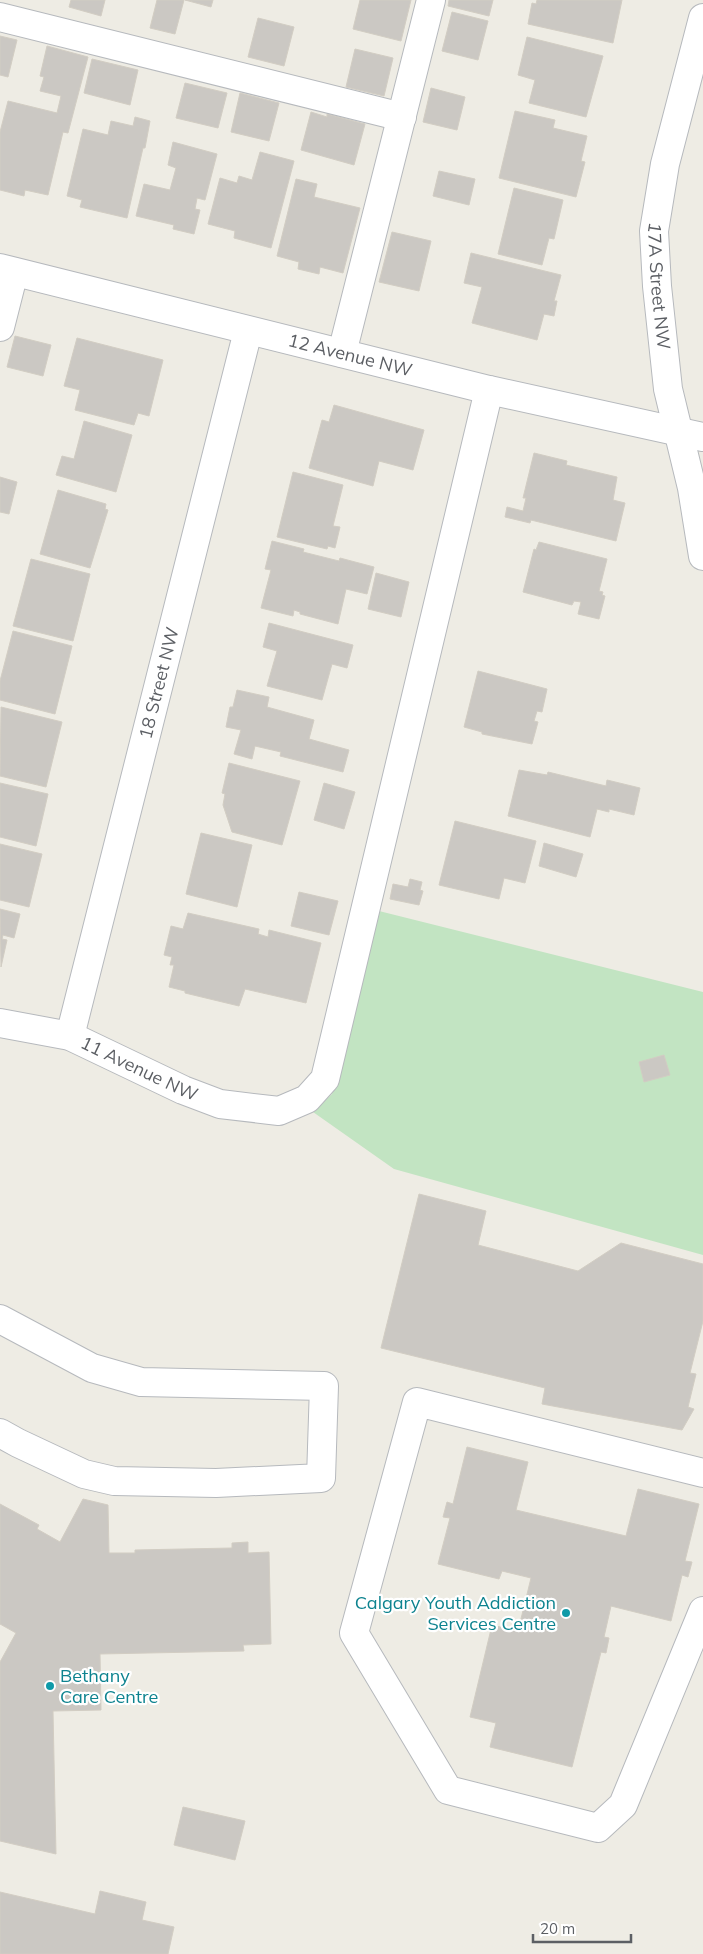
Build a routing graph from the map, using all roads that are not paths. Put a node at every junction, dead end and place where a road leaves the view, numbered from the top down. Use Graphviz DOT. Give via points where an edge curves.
graph roads {
  1 [pos="431,0"];
  2 [pos="0,17"];
  3 [pos="703,18"];
  4 [pos="402,117"];
  5 [pos="7,270"];
  6 [pos="0,327"];
  7 [pos="248,331"];
  8 [pos="342,353"];
  9 [pos="490,390"];
  10 [pos="690,434"];
  11 [pos="703,556"];
  12 [pos="0,1023"];
  13 [pos="70,1036"];
  14 [pos="0,1319"];
  15 [pos="0,1433"];
  16 [pos="703,1473"];
  17 [pos="703,1611"];
  1 -- 4 [label="street"];
  2 -- 4 [label="street"];
  3 -- 10 [label="street, 17A Street NW" via="665,164 654,231 668,389"];
  4 -- 8 [label="street"];
  5 -- 6 [label="street"];
  5 -- 7 [label="street, 12 Avenue NW"];
  7 -- 8 [label="street, 12 Avenue NW"];
  7 -- 13 [label="street, 18 Street NW"];
  8 -- 9 [label="street, 12 Avenue NW"];
  9 -- 10 [label="street, 12 Avenue NW"];
  9 -- 13 [label="street, 11 Avenue NW" via="325,1079 307,1098 278,1111 220,1104 183,1090"];
  10 -- 11 [label="street, 17A Street NW" via="692,488"];
  12 -- 13 [label="street, 11 Avenue NW"];
  14 -- 15 [label="street" via="92,1368 141,1382 324,1386 321,1478 216,1484 114,1481 84,1474"];
  16 -- 17 [label="street" via="417,1402 354,1633 448,1790 598,1828 624,1805"];
}
